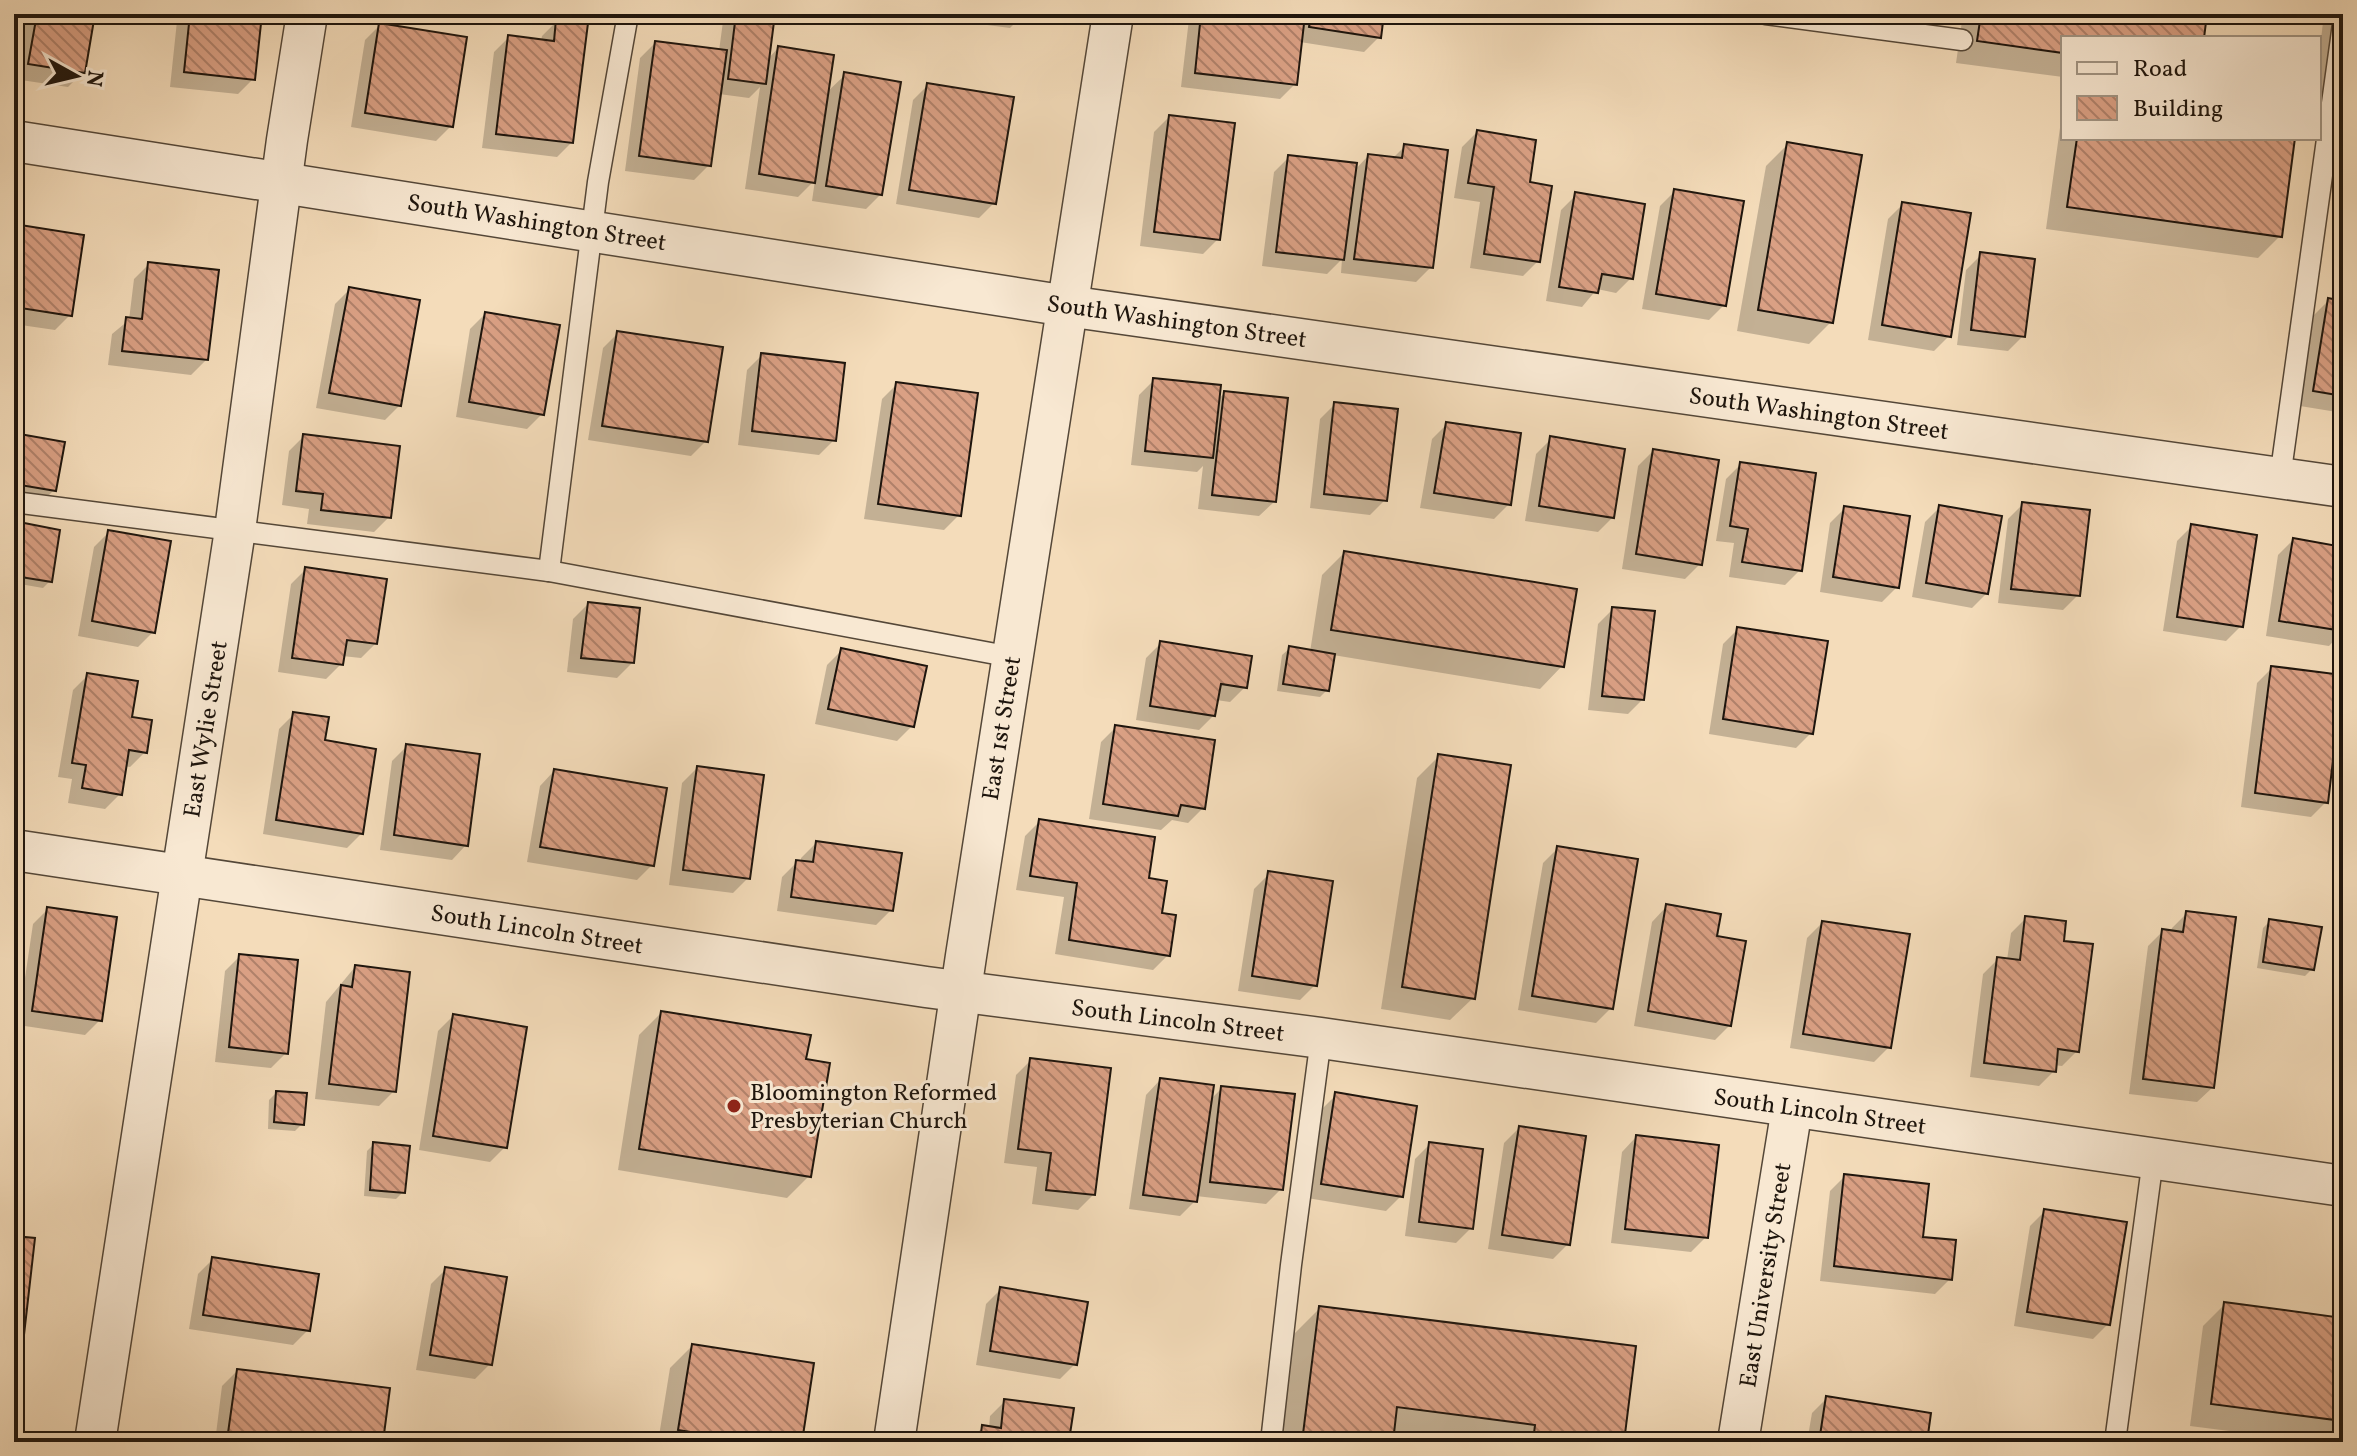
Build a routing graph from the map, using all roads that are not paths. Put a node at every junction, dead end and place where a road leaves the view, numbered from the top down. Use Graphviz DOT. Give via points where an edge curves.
graph roads {
  1 [pos="307,14"];
  2 [pos="628,14"];
  3 [pos="1113,14"];
  4 [pos="1766,14"];
  5 [pos="2343,24"];
  6 [pos="1962,40"];
  7 [pos="2337,104"];
  8 [pos="14,141"];
  9 [pos="282,182"];
  10 [pos="593,230"];
  11 [pos="1067,306"];
  12 [pos="2280,478"];
  13 [pos="2343,487"];
  14 [pos="14,502"];
  15 [pos="235,530"];
  16 [pos="549,571"];
  17 [pos="1012,657"];
  18 [pos="14,850"];
  19 [pos="182,875"];
  20 [pos="960,992"];
  21 [pos="1321,1038"];
  22 [pos="1792,1108"];
  23 [pos="2153,1159"];
  24 [pos="2343,1186"];
  25 [pos="95,1442"];
  26 [pos="894,1442"];
  27 [pos="1271,1442"];
  28 [pos="1738,1442"];
  29 [pos="2115,1442"];
  1 -- 9 [label="street, East Wylie Street"];
  2 -- 10 [label="lane"];
  3 -- 11 [label="street, East 1st Street"];
  4 -- 6 [label="lane"];
  5 -- 7 [label="lane"];
  7 -- 12 [label="lane"];
  8 -- 9 [label="street, South Washington Street"];
  9 -- 10 [label="street, South Washington Street"];
  9 -- 15 [label="street, East Wylie Street"];
  10 -- 11 [label="street, South Washington Street"];
  10 -- 16 [label="lane"];
  11 -- 12 [label="street, South Washington Street"];
  11 -- 17 [label="street, East 1st Street"];
  12 -- 13 [label="street, South Washington Street"];
  14 -- 15 [label="lane"];
  15 -- 16 [label="lane"];
  15 -- 19 [label="street, East Wylie Street"];
  16 -- 17 [label="lane"];
  17 -- 20 [label="street, East 1st Street"];
  18 -- 19 [label="street, South Lincoln Street"];
  19 -- 20 [label="street, South Lincoln Street"];
  19 -- 25 [label="street, East Wylie Street"];
  20 -- 21 [label="street, South Lincoln Street"];
  20 -- 26 [label="street, East 1st Street"];
  21 -- 22 [label="street, South Lincoln Street"];
  21 -- 27 [label="lane"];
  22 -- 23 [label="street, South Lincoln Street"];
  22 -- 28 [label="street, East University Street"];
  23 -- 24 [label="street, South Lincoln Street"];
  23 -- 29 [label="lane"];
}
